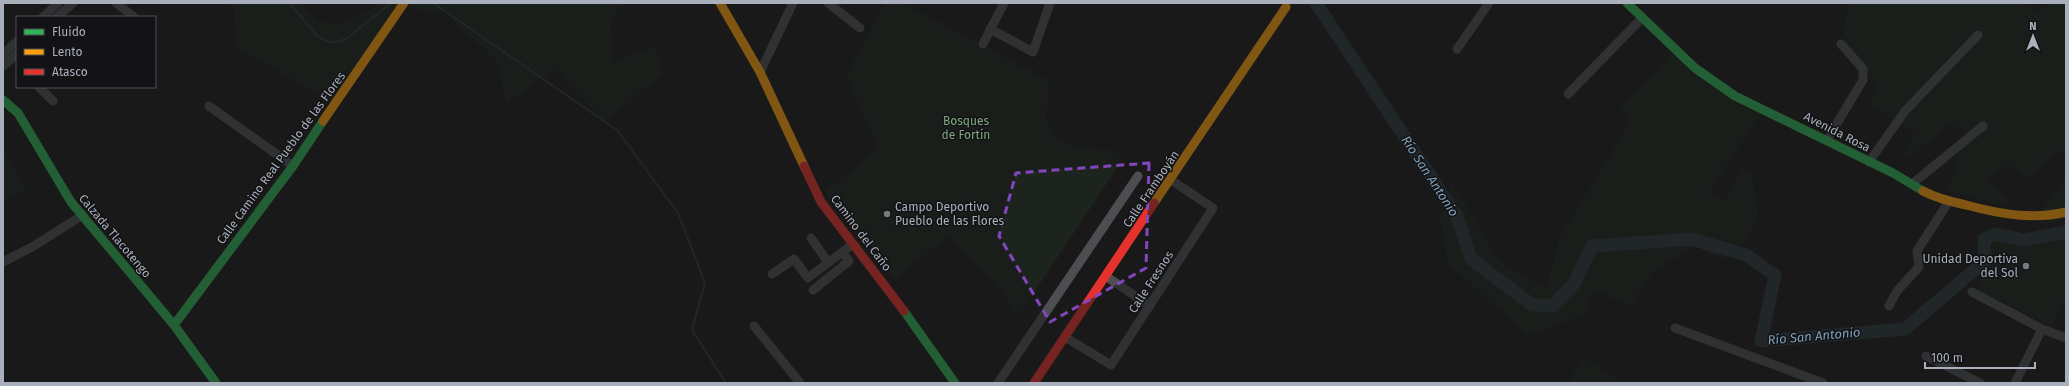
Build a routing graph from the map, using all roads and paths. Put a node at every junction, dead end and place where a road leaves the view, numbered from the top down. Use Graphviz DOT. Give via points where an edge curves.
graph roads {
  1 [pos="58,3"];
  2 [pos="73,3"];
  3 [pos="116,3"];
  4 [pos="404,3"];
  5 [pos="720,3"];
  6 [pos="792,3"];
  7 [pos="828,3"];
  8 [pos="1004,3"];
  9 [pos="1050,3"];
  10 [pos="1489,3"];
  11 [pos="1627,3"];
  12 [pos="1286,7"];
  13 [pos="46,16"];
  14 [pos="58,16"];
  15 [pos="133,16"];
  16 [pos="1642,18"];
  17 [pos="860,28"];
  18 [pos="990,29"];
  19 [pos="1978,35"];
  20 [pos="16,43"];
  21 [pos="983,44"];
  22 [pos="1841,44"];
  23 [pos="1457,49"];
  24 [pos="9,59"];
  25 [pos="760,72"];
  26 [pos="40,88"];
  27 [pos="1568,94"];
  28 [pos="3,100"];
  29 [pos="53,101"];
  30 [pos="209,106"];
  31 [pos="1983,126"];
  32 [pos="1827,140"];
  33 [pos="1868,162"];
  34 [pos="293,166"];
  35 [pos="1138,176"];
  36 [pos="1171,180"];
  37 [pos="1912,184"];
  38 [pos="1949,201"];
  39 [pos="2066,212"];
  40 [pos="83,215"];
  41 [pos="811,238"];
  42 [pos="853,244"];
  43 [pos="842,252"];
  44 [pos="3,262"];
  45 [pos="828,262"];
  46 [pos="772,274"];
  47 [pos="1107,276"];
  48 [pos="813,290"];
  49 [pos="1972,292"];
  50 [pos="1150,306"];
  51 [pos="1889,306"];
  52 [pos="174,325"];
  53 [pos="754,326"];
  54 [pos="1675,328"];
  55 [pos="2042,329"];
  56 [pos="1065,337"];
  57 [pos="2066,338"];
  58 [pos="1926,356"];
  59 [pos="216,383"];
  60 [pos="800,383"];
  61 [pos="954,383"];
  62 [pos="998,383"];
  63 [pos="1034,383"];
  64 [pos="1823,383"];
  65 [pos="1980,383"];
  66 [pos="2015,383"];
  1 -- 13 [label="street"];
  2 -- 14 [label="street"];
  3 -- 15 [label="street"];
  4 -- 34 [label="street, Calle Camino Real Pueblo de las Flores"];
  5 -- 25 [label="street, Camino del Caño"];
  6 -- 25 [label="street"];
  7 -- 17 [label="street"];
  8 -- 18 [label="street"];
  9 -- 18 [label="street" via="1033,52"];
  10 -- 23 [label="street"];
  11 -- 16 [label="street, Avenida Rosa"];
  12 -- 36 [label="street, Calle Framboyán"];
  16 -- 27 [label="street"];
  16 -- 32 [label="street, Avenida Rosa" via="1695,68 1735,96"];
  18 -- 21 [label="street"];
  19 -- 33 [label="street" via="1905,111"];
  20 -- 24 [label="street"];
  22 -- 32 [label="street" via="1863,69 1863,80"];
  25 -- 42 [label="street, Camino del Caño" via="822,202"];
  26 -- 29 [label="street"];
  28 -- 40 [label="street, Calzada Tlacotengo" via="18,113 71,202"];
  30 -- 34 [label="street"];
  31 -- 37 [label="street"];
  32 -- 33 [label="street, Avenida Rosa"];
  33 -- 37 [label="street, Avenida Rosa"];
  34 -- 52 [label="street, Calle Camino Real Pueblo de las Flores"];
  35 -- 62 [label="street"];
  36 -- 47 [label="street, Calle Framboyán"];
  36 -- 50 [label="street, Calle Fresnos" via="1213,208"];
  37 -- 38 [label="street, Avenida Rosa"];
  38 -- 39 [label="street, Avenida Rosa" via="2022,216 2048,216"];
  38 -- 51 [label="street" via="1917,251 1919,267 1897,291"];
  40 -- 44 [label="street"];
  40 -- 52 [label="street, Calzada Tlacotengo"];
  41 -- 45 [label="street"];
  42 -- 43 [label="street"];
  42 -- 61 [label="street, Camino del Caño" via="895,298"];
  43 -- 45 [label="street"];
  43 -- 48 [label="street" via="849,261"];
  45 -- 46 [label="street" via="808,278 794,259"];
  47 -- 50 [label="street"];
  47 -- 56 [label="street, Calle Framboyán"];
  49 -- 55 [label="street"];
  50 -- 56 [label="street, Calle Fresnos" via="1111,365"];
  52 -- 59 [label="street, Calzada Tlacotengo"];
  53 -- 60 [label="street"];
  54 -- 64 [label="street"];
  55 -- 57 [label="street"];
  55 -- 66 [label="street"];
  56 -- 63 [label="street, Calle Framboyán"];
  58 -- 65 [label="street"];
}
